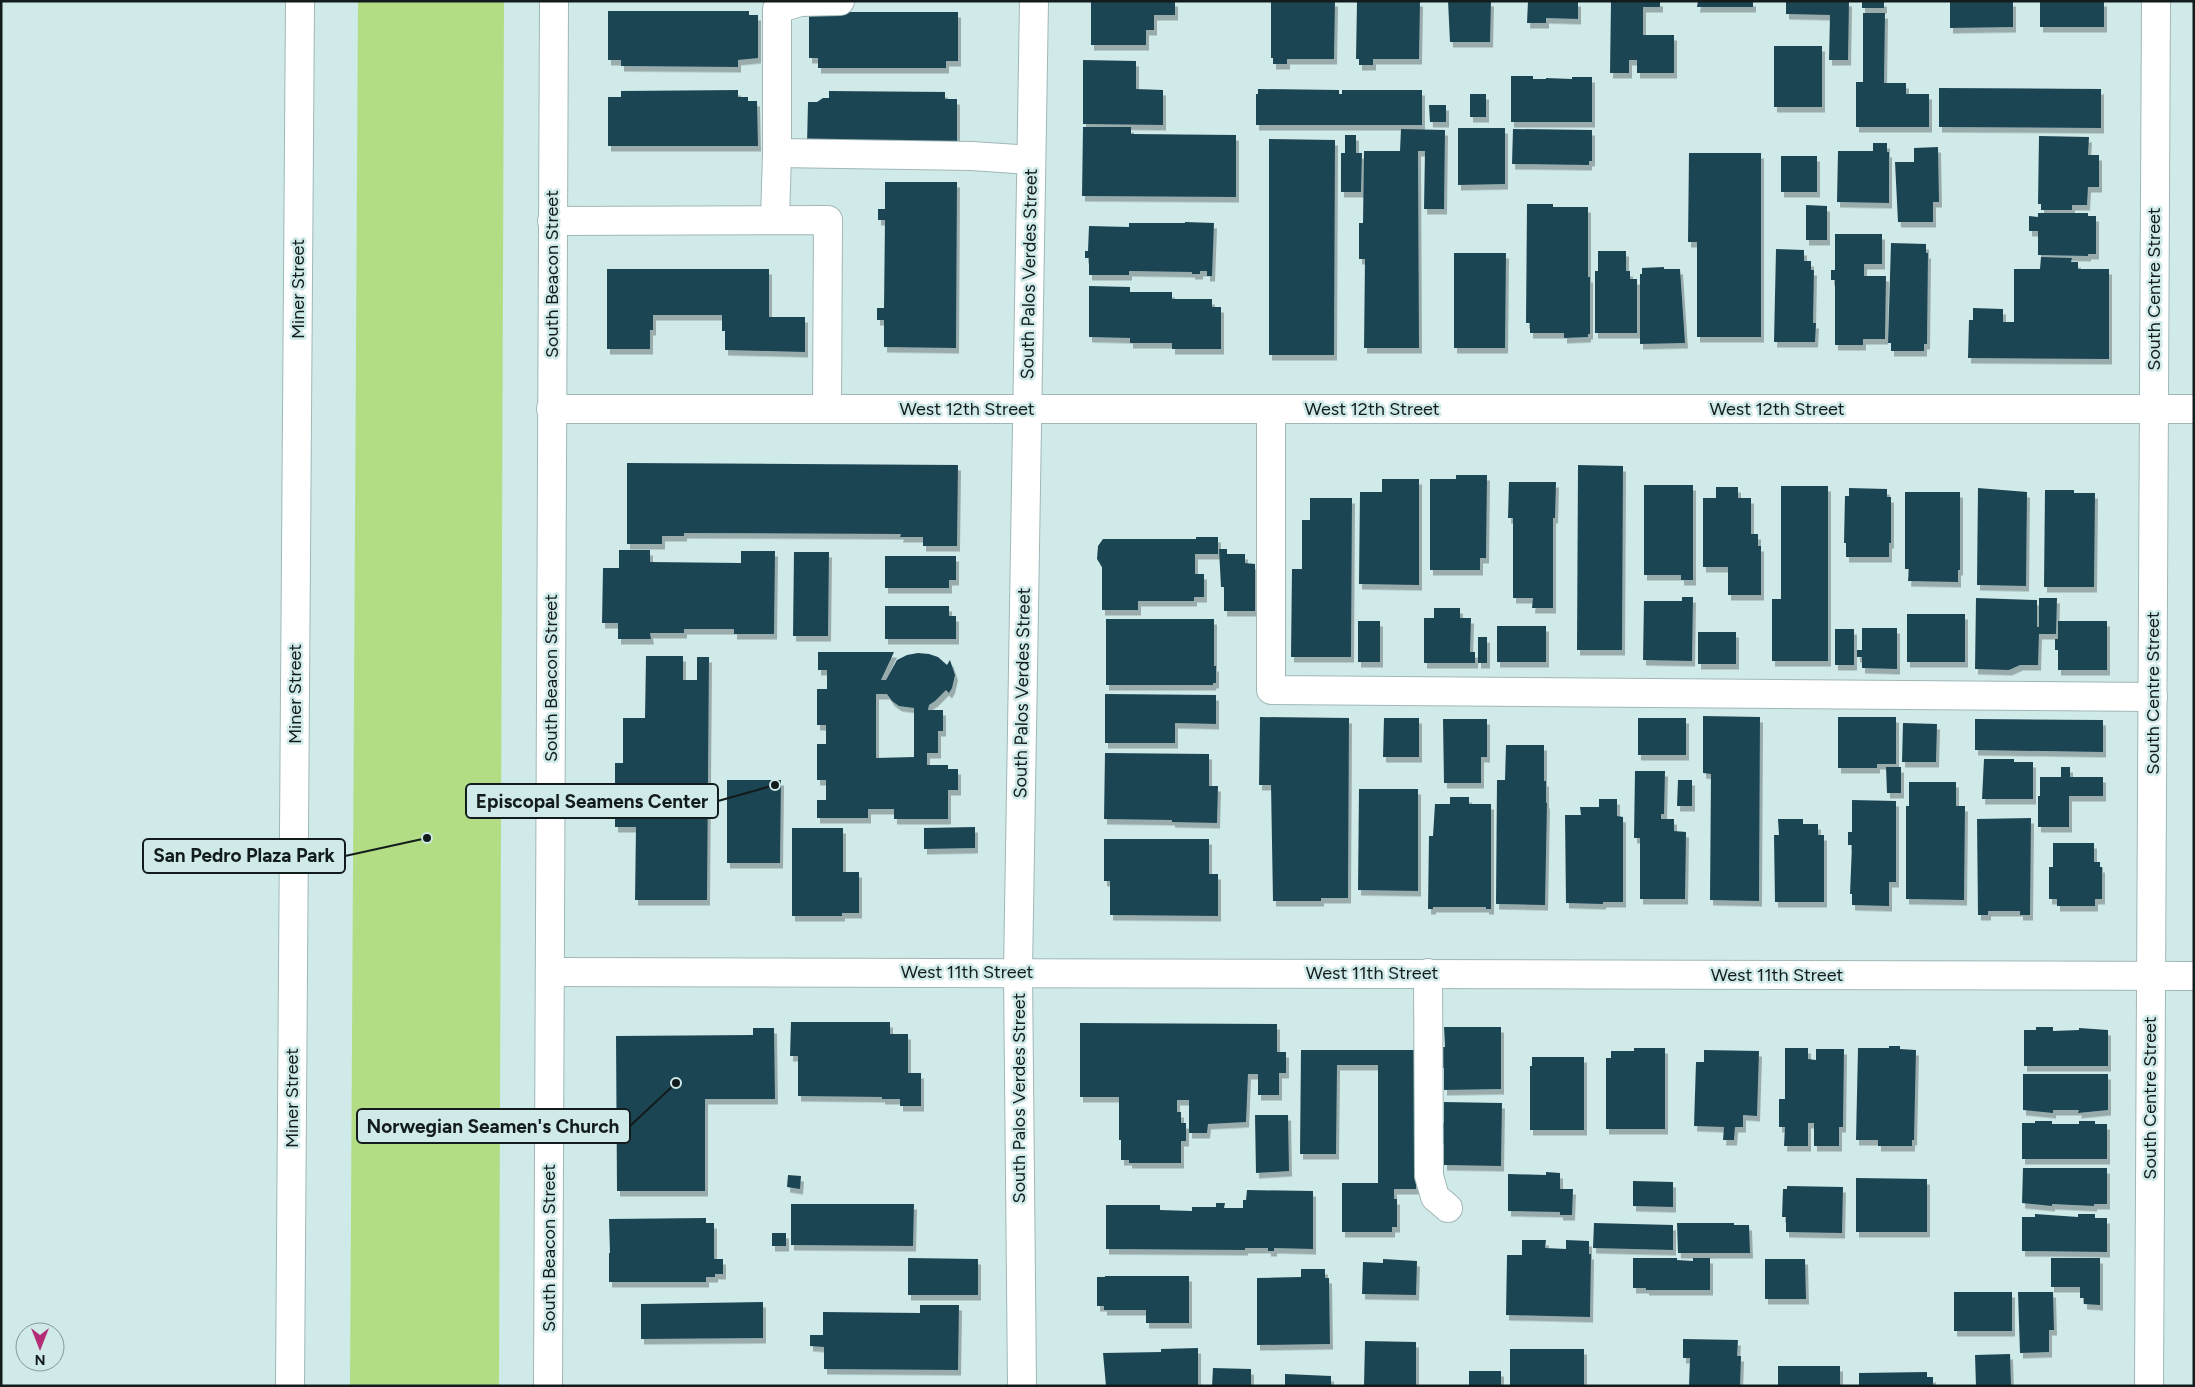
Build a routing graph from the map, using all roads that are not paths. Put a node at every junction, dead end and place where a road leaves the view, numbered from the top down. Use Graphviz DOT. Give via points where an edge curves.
graph roads {
  1 [pos="300,1"];
  2 [pos="554,1"];
  3 [pos="840,1"];
  4 [pos="1034,1"];
  5 [pos="2156,1"];
  6 [pos="777,153"];
  7 [pos="1031,160"];
  8 [pos="775,220"];
  9 [pos="552,221"];
  10 [pos="551,409"];
  11 [pos="827,409"];
  12 [pos="1027,409"];
  13 [pos="1271,409"];
  14 [pos="2153,409"];
  15 [pos="2194,409"];
  16 [pos="2153,697"];
  17 [pos="551,972"];
  18 [pos="1018,972"];
  19 [pos="1428,973"];
  20 [pos="2151,976"];
  21 [pos="2194,976"];
  22 [pos="1448,1208"];
  23 [pos="290,1386"];
  24 [pos="548,1386"];
  25 [pos="1022,1386"];
  26 [pos="2149,1386"];
  1 -- 23 [label="street, Miner Street"];
  2 -- 9 [label="street, South Beacon Street"];
  3 -- 6 [label="street" via="800,2 777,9"];
  4 -- 7 [label="street, South Palos Verdes Street"];
  5 -- 14 [label="street, South Centre Street"];
  6 -- 7 [label="street"];
  6 -- 8 [label="street"];
  7 -- 12 [label="street, South Palos Verdes Street"];
  8 -- 9 [label="street"];
  8 -- 11 [label="street" via="828,220"];
  9 -- 10 [label="street, South Beacon Street"];
  10 -- 11 [label="street, West 12th Street"];
  10 -- 17 [label="street, South Beacon Street"];
  11 -- 12 [label="street, West 12th Street"];
  12 -- 13 [label="street, West 12th Street"];
  12 -- 18 [label="street, South Palos Verdes Street"];
  13 -- 14 [label="street, West 12th Street"];
  13 -- 16 [label="street" via="1271,690"];
  14 -- 15 [label="street, West 12th Street"];
  14 -- 16 [label="street, South Centre Street"];
  16 -- 20 [label="street, South Centre Street"];
  17 -- 18 [label="street, West 11th Street"];
  17 -- 24 [label="street, South Beacon Street"];
  18 -- 19 [label="street, West 11th Street"];
  18 -- 25 [label="street, South Palos Verdes Street"];
  19 -- 20 [label="street, West 11th Street"];
  19 -- 22 [label="street" via="1429,1176 1434,1197"];
  20 -- 21 [label="street, West 11th Street"];
  20 -- 26 [label="street, South Centre Street"];
}
